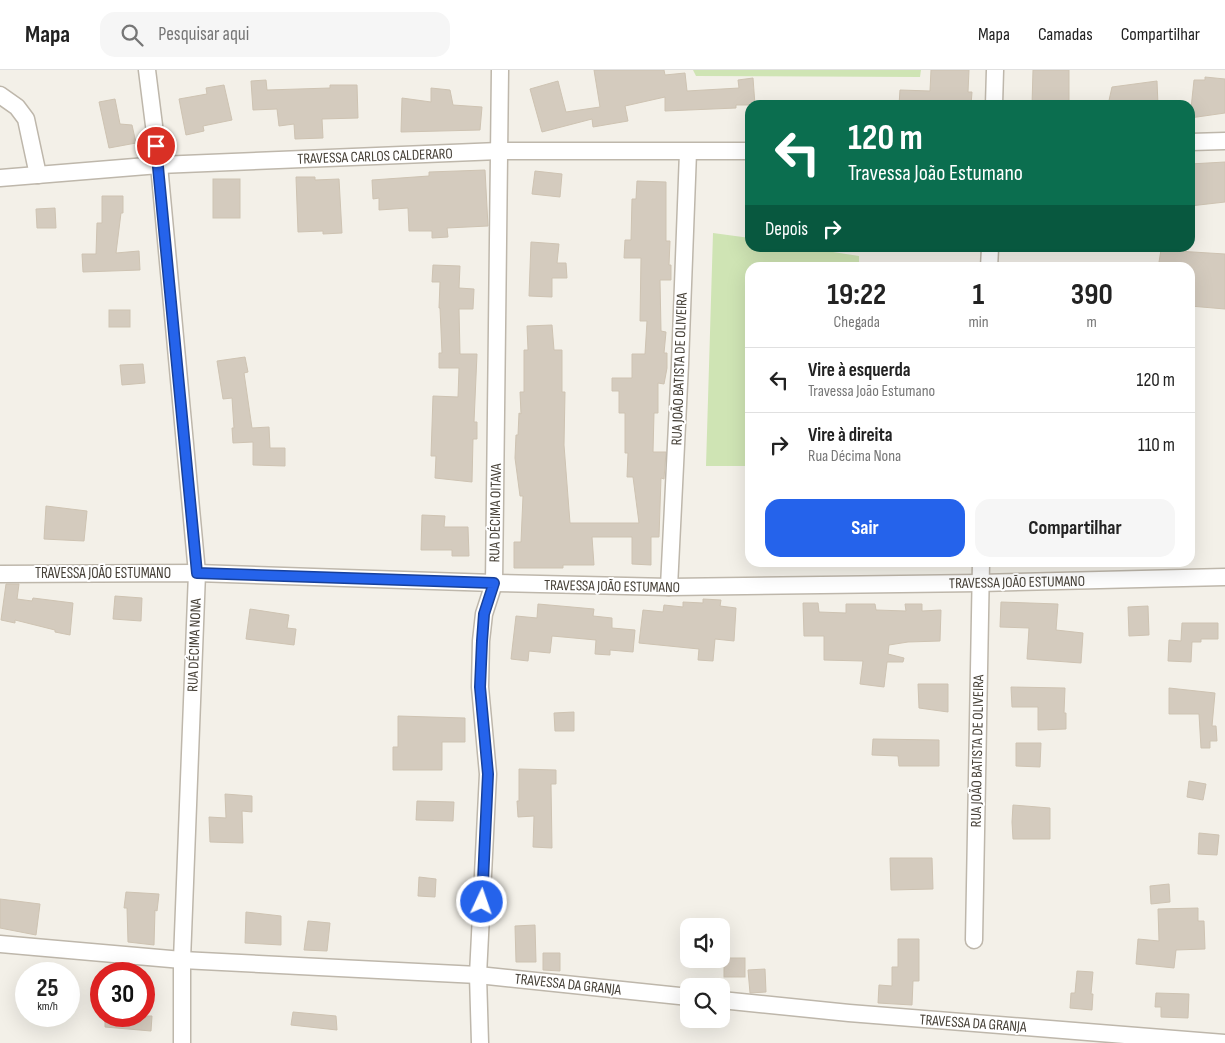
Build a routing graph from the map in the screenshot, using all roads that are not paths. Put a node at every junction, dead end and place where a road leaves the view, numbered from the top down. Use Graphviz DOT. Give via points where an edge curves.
graph roads {
  1 [pos="147,70"];
  2 [pos="500,70"];
  3 [pos="995,70"];
  4 [pos="0,95"];
  5 [pos="994,100"];
  6 [pos="1225,141"];
  7 [pos="1195,142"];
  8 [pos="499,151"];
  9 [pos="745,151"];
  10 [pos="688,152"];
  11 [pos="159,165"];
  12 [pos="38,175"];
  13 [pos="0,178"];
  14 [pos="981,567"];
  15 [pos="197,573"];
  16 [pos="0,574"];
  17 [pos="1225,577"];
  18 [pos="494,583"];
  19 [pos="980,583"];
  20 [pos="670,587"];
  21 [pos="974,940"];
  22 [pos="0,944"];
  23 [pos="182,960"];
  24 [pos="478,975"];
  25 [pos="680,996"];
  26 [pos="730,1001"];
  27 [pos="1225,1042"];
  28 [pos="182,1043"];
  29 [pos="480,1043"];
  1 -- 11 [label="street, RUA DÉCIMA NONA"];
  2 -- 8 [label="street, RUA DÉCIMA OITAVA"];
  3 -- 5 [label="street"];
  4 -- 12 [label="street" via="26,119"];
  6 -- 7 [label="street"];
  8 -- 10 [label="street, TRAVESSA CARLOS CALDERARO"];
  8 -- 11 [label="street, TRAVESSA CARLOS CALDERARO"];
  8 -- 18 [label="street, RUA DÉCIMA OITAVA"];
  9 -- 10 [label="street, TRAVESSA CARLOS CALDERARO"];
  10 -- 20 [label="street, RUA JOÃO BATISTA DE OLIVEIRA"];
  11 -- 12 [label="street, TRAVESSA CARLOS CALDERARO"];
  11 -- 15 [label="street, RUA DÉCIMA NONA"];
  12 -- 13 [label="street, TRAVESSA CARLOS CALDERARO"];
  14 -- 19 [label="street, RUA JOÃO BATISTA DE OLIVEIRA"];
  15 -- 16 [label="street, TRAVESSA JOÃO ESTUMANO"];
  15 -- 18 [label="street, TRAVESSA JOÃO ESTUMANO"];
  15 -- 23 [label="street, RUA DÉCIMA NONA"];
  17 -- 19 [label="street, TRAVESSA JOÃO ESTUMANO"];
  18 -- 20 [label="street, TRAVESSA JOÃO ESTUMANO"];
  18 -- 24 [label="street, RUA DÉCIMA OITAVA" via="484,614 480,687 488,774"];
  19 -- 20 [label="street, TRAVESSA JOÃO ESTUMANO"];
  19 -- 21 [label="street, RUA JOÃO BATISTA DE OLIVEIRA"];
  22 -- 23 [label="street, TRAVESSA DA GRANJA"];
  23 -- 24 [label="street, TRAVESSA DA GRANJA"];
  23 -- 28 [label="street, RUA DÉCIMA NONA"];
  24 -- 25 [label="street, TRAVESSA DA GRANJA"];
  24 -- 29 [label="street, RUA DÉCIMA OITAVA"];
  26 -- 27 [label="street, TRAVESSA DA GRANJA"];
}
